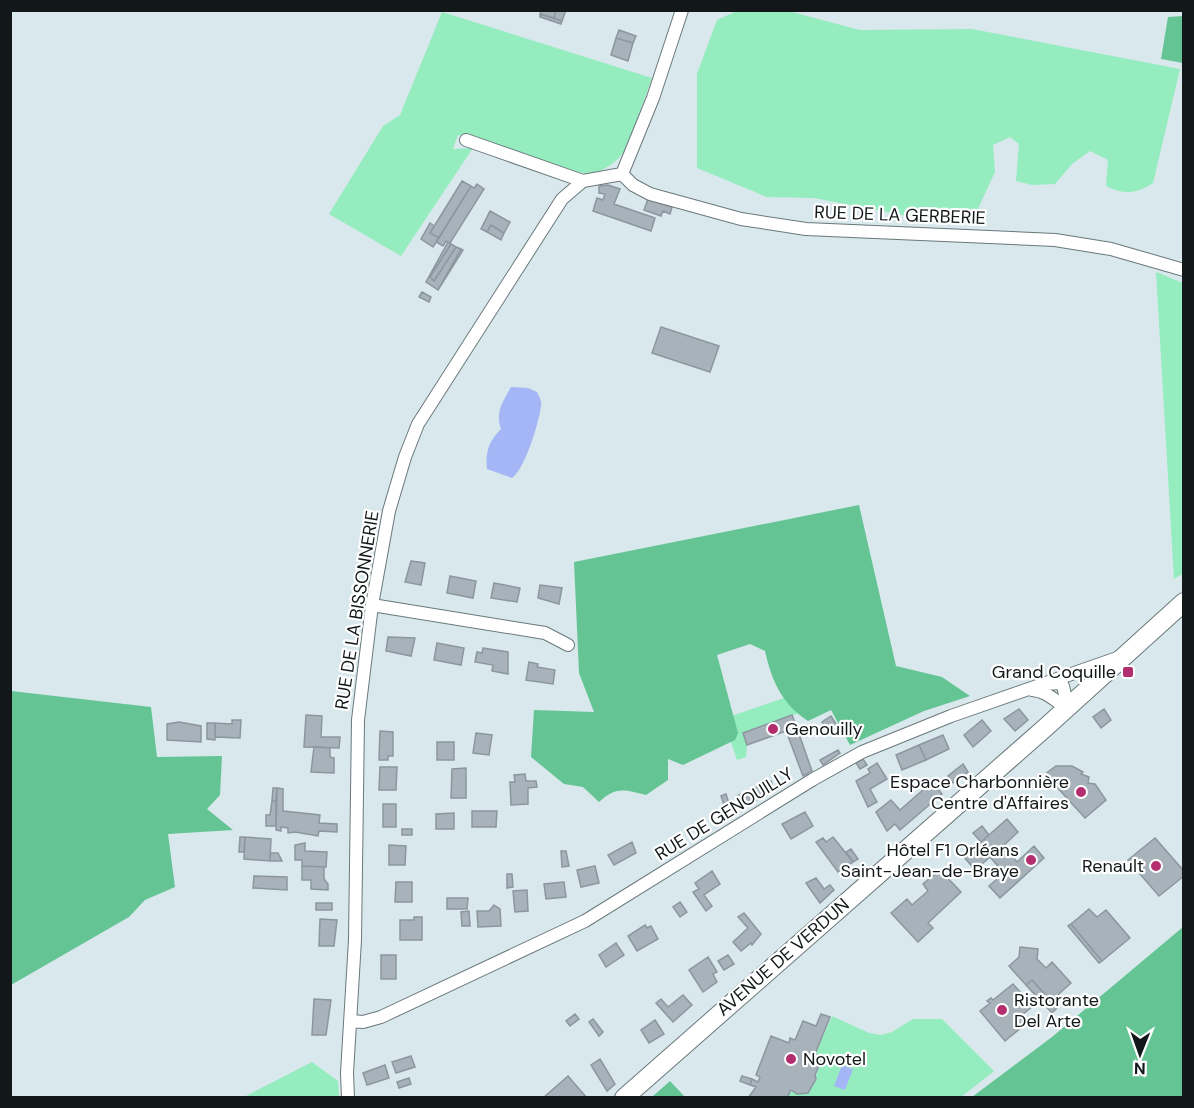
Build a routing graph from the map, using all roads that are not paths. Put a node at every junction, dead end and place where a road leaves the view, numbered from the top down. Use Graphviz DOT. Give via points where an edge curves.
graph roads {
  1 [pos="682,10"];
  2 [pos="466,140"];
  3 [pos="622,174"];
  4 [pos="583,181"];
  5 [pos="1184,270"];
  6 [pos="1184,602"];
  7 [pos="372,605"];
  8 [pos="568,645"];
  9 [pos="1124,655"];
  10 [pos="1046,684"];
  11 [pos="1031,690"];
  12 [pos="1068,708"];
  13 [pos="352,1021"];
  14 [pos="348,1098"];
  15 [pos="624,1098"];
  1 -- 3 [label="street" via="653,98"];
  2 -- 4 [label="street"];
  3 -- 4 [label="street"];
  3 -- 5 [label="street, RUE DE LA GERBERIE" via="650,194 741,219 806,229 1055,240 1111,249"];
  4 -- 7 [label="street, RUE DE LA BISSONNERIE" via="562,199 418,424 389,511"];
  6 -- 9 [label="main road, AVENUE DE VERDUN"];
  7 -- 8 [label="street" via="545,633"];
  7 -- 13 [label="street, RUE DE LA BISSONNERIE" via="355,762"];
  9 -- 10 [label="street, RUE DE GENOUILLY"];
  9 -- 12 [label="main road, AVENUE DE VERDUN"];
  10 -- 11 [label="street, RUE DE GENOUILLY"];
  10 -- 12 [label="street" via="1063,686"];
  11 -- 12 [label="street" via="1045,692"];
  11 -- 13 [label="street, RUE DE GENOUILLY" via="951,716 862,752 585,921 381,1017"];
  12 -- 15 [label="main road, AVENUE DE VERDUN"];
  13 -- 14 [label="street, RUE DE LA BISSONNERIE"];
}
